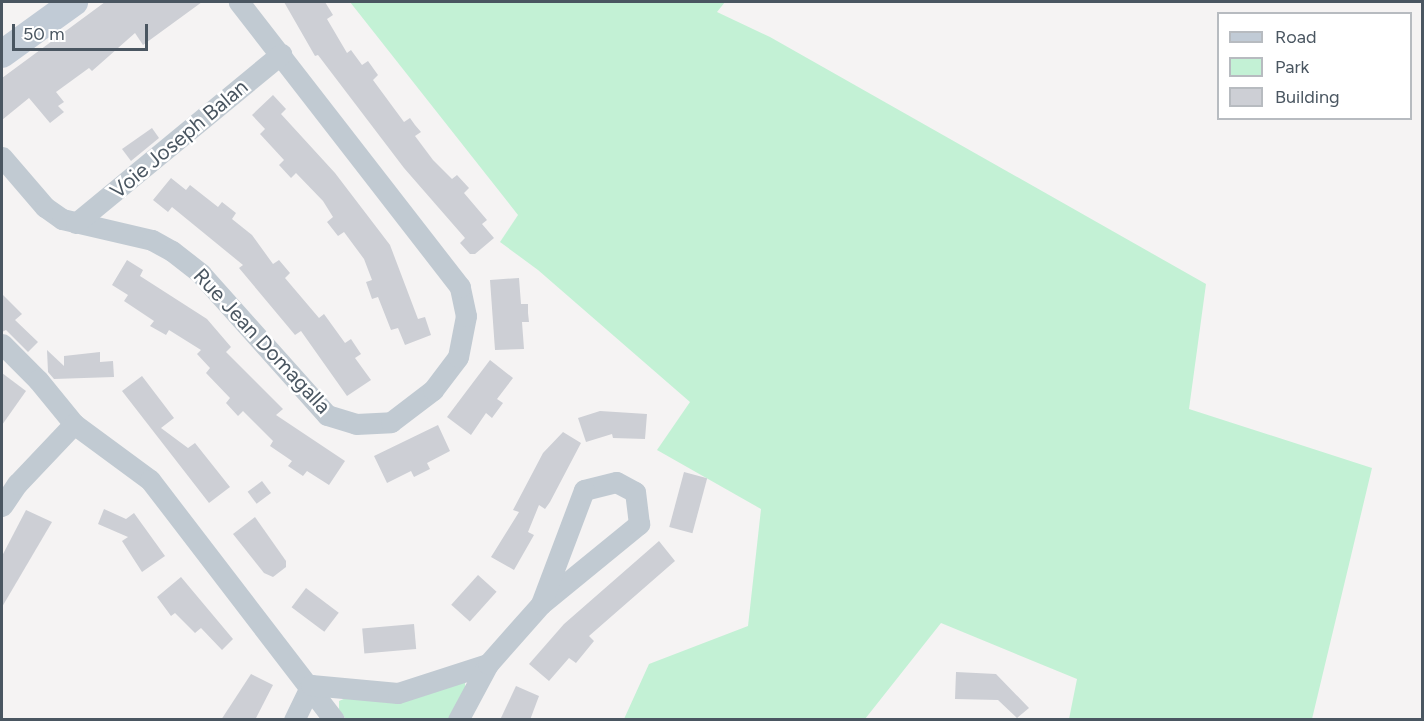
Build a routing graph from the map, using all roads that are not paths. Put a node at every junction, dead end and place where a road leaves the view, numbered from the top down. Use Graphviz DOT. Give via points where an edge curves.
graph roads {
  1 [pos="74,2"];
  2 [pos="239,2"];
  3 [pos="2,54"];
  4 [pos="281,54"];
  5 [pos="2,157"];
  6 [pos="76,224"];
  7 [pos="2,344"];
  8 [pos="74,424"];
  9 [pos="2,506"];
  10 [pos="541,604"];
  11 [pos="488,663"];
  12 [pos="311,686"];
  13 [pos="294,720"];
  14 [pos="334,720"];
  15 [pos="458,720"];
  1 -- 3 [label="main road"];
  2 -- 4 [label="street, Rue Jean Domagalla"];
  4 -- 6 [label="street, Voie Joseph Balan"];
  4 -- 6 [label="street, Rue Jean Domagalla" via="460,287 466,316 458,357 433,390 391,422 356,424 327,415 201,274 172,251 152,240"];
  5 -- 6 [label="street, Rue Jean Domagalla" via="45,207"];
  7 -- 8 [label="street"];
  8 -- 9 [label="street" via="17,484"];
  8 -- 12 [label="street" via="150,480"];
  10 -- 10 [label="street" via="639,524 635,492 616,482 584,490"];
  10 -- 11 [label="street"];
  11 -- 12 [label="street" via="398,693"];
  11 -- 15 [label="street"];
  12 -- 13 [label="street"];
  12 -- 14 [label="street"];
}
